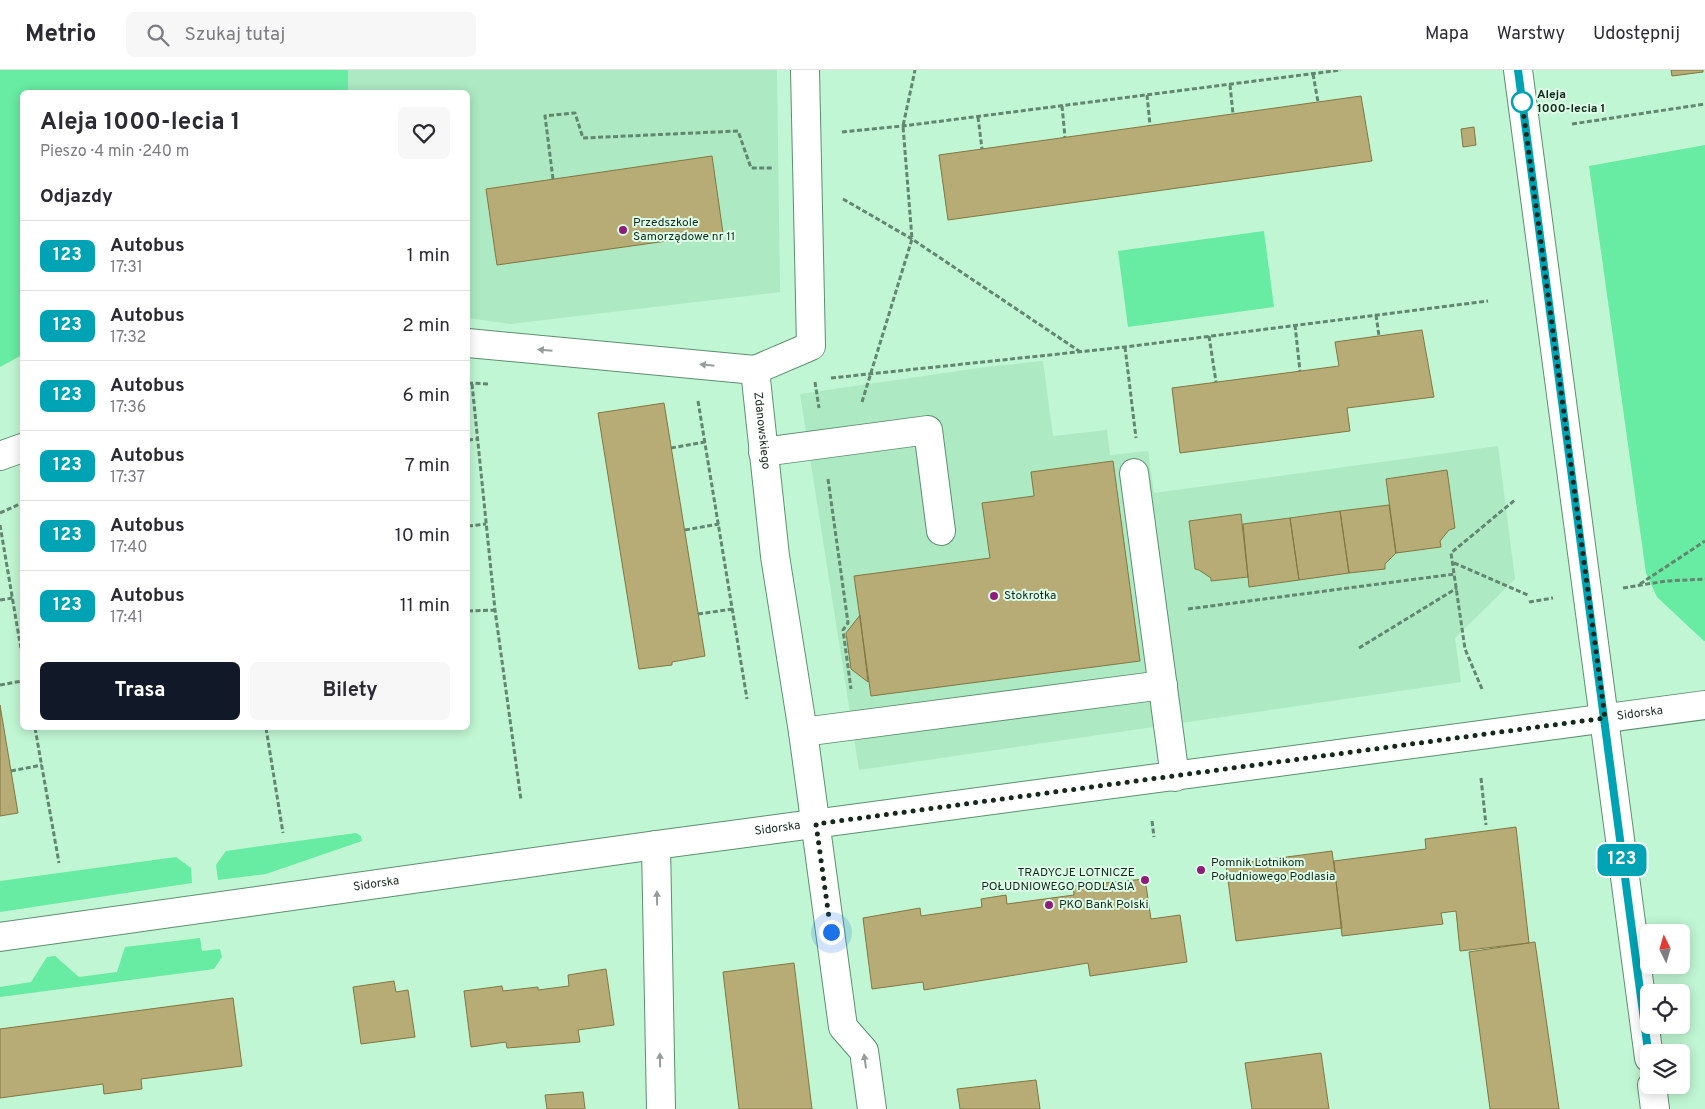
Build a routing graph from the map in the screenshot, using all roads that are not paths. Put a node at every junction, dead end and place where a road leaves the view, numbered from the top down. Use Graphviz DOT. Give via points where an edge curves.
graph roads {
  1 [pos="806,70"];
  2 [pos="1518,70"];
  3 [pos="470,344"];
  4 [pos="755,370"];
  5 [pos="20,449"];
  6 [pos="763,452"];
  7 [pos="0,456"];
  8 [pos="1134,473"];
  9 [pos="941,532"];
  10 [pos="1163,684"];
  11 [pos="1705,705"];
  12 [pos="1605,718"];
  13 [pos="803,732"];
  14 [pos="1175,777"];
  15 [pos="816,824"];
  16 [pos="656,846"];
  17 [pos="0,937"];
  18 [pos="1647,1044"];
  19 [pos="1653,1094"];
  20 [pos="661,1109"];
  21 [pos="872,1109"];
  22 [pos="1655,1109"];
  1 -- 4 [label="street" via="812,346"];
  2 -- 12 [label="street"];
  4 -- 3 [label="street, one-way"];
  4 -- 6 [label="street, Zdanowskiego"];
  5 -- 7 [label="street"];
  6 -- 9 [label="street" via="928,430"];
  6 -- 13 [label="street, Zdanowskiego" via="775,556"];
  8 -- 10 [label="street"];
  10 -- 13 [label="street"];
  10 -- 14 [label="street"];
  11 -- 12 [label="street, Sidorska"];
  12 -- 14 [label="street, Sidorska"];
  12 -- 18 [label="street"];
  13 -- 15 [label="street, Zdanowskiego"];
  14 -- 15 [label="street, Sidorska"];
  15 -- 16 [label="street, Sidorska"];
  21 -- 15 [label="street, Zdanowskiego, one-way" via="864,1051 844,1027"];
  16 -- 17 [label="street, Sidorska"];
  20 -- 16 [label="street, one-way"];
  19 -- 22 [label="street"];
}
